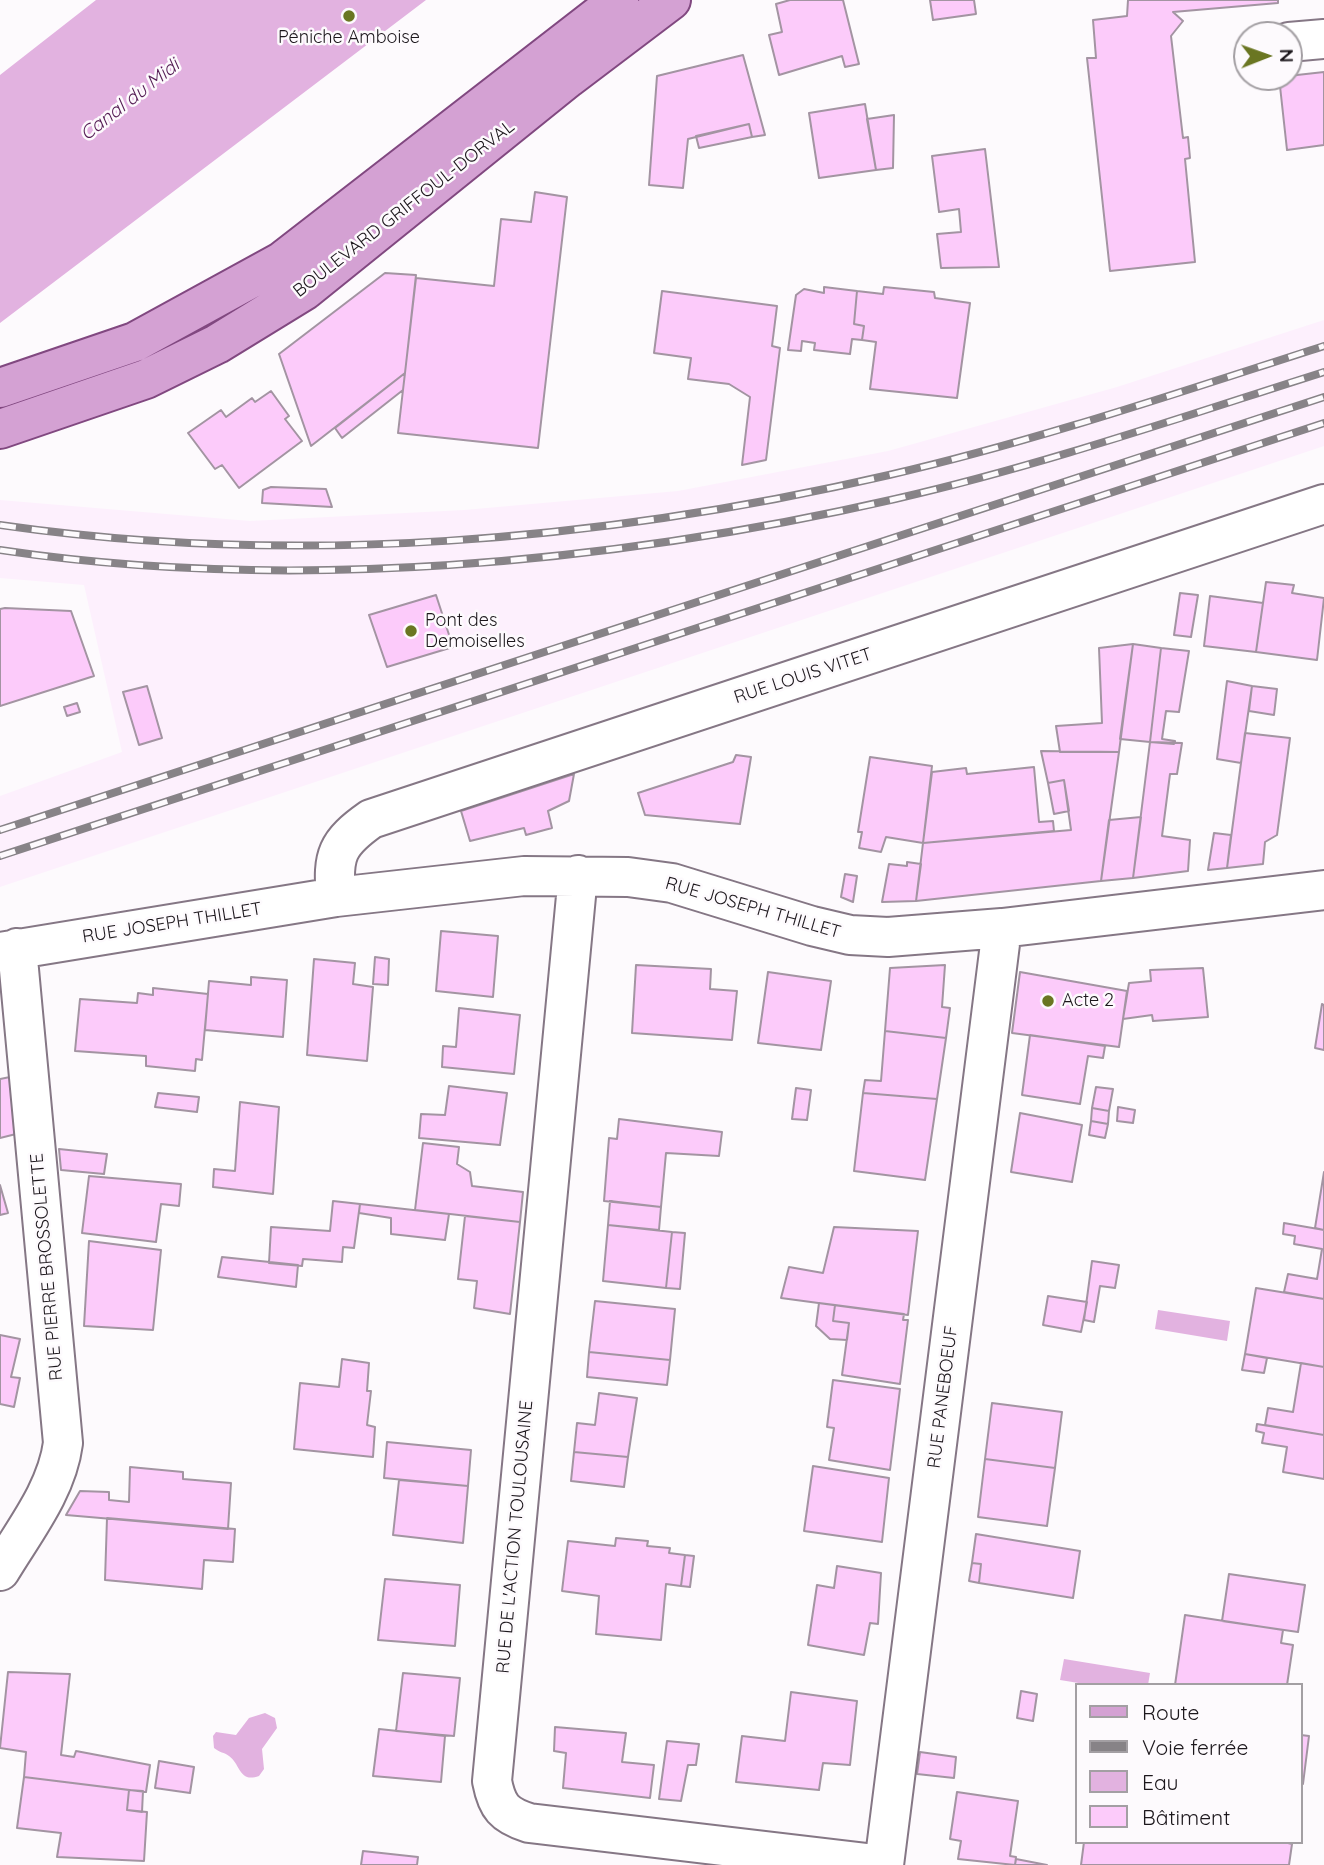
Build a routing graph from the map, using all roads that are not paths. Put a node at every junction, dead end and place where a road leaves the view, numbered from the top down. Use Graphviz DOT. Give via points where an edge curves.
graph roads {
  1 [pos="619,0"];
  2 [pos="671,0"];
  3 [pos="1324,39"];
  4 [pos="1303,41"];
  5 [pos="0,388"];
  6 [pos="0,429"];
  7 [pos="1324,504"];
  8 [pos="578,875"];
  9 [pos="1324,890"];
  10 [pos="336,897"];
  11 [pos="1002,928"];
  12 [pos="8,950"];
  13 [pos="0,1571"];
  14 [pos="884,1865"];
  1 -- 5 [label="main road, BOULEVARD GRIFFOUL-DORVAL" via="281,262 135,342"];
  2 -- 6 [label="main road, BOULEVARD GRIFFOUL-DORVAL" via="305,290 217,344 146,379"];
  3 -- 4 [label="street"];
  7 -- 10 [label="street, RUE LOUIS VITET" via="372,819 349,835 338,852"];
  8 -- 10 [label="street, RUE JOSEPH THILLET" via="524,876"];
  8 -- 11 [label="street, RUE JOSEPH THILLET" via="672,883 850,935 888,937"];
  8 -- 14 [label="street, RUE DE L'ACTION TOULOUSAINE" via="492,1781 496,1802 507,1816 529,1823"];
  9 -- 11 [label="street, RUE JOSEPH THILLET"];
  10 -- 12 [label="street, RUE JOSEPH THILLET"];
  11 -- 14 [label="street, RUE PANEBOEUF"];
  12 -- 13 [label="street, RUE PIERRE BROSSOLETTE" via="64,1443 52,1484"];
}
